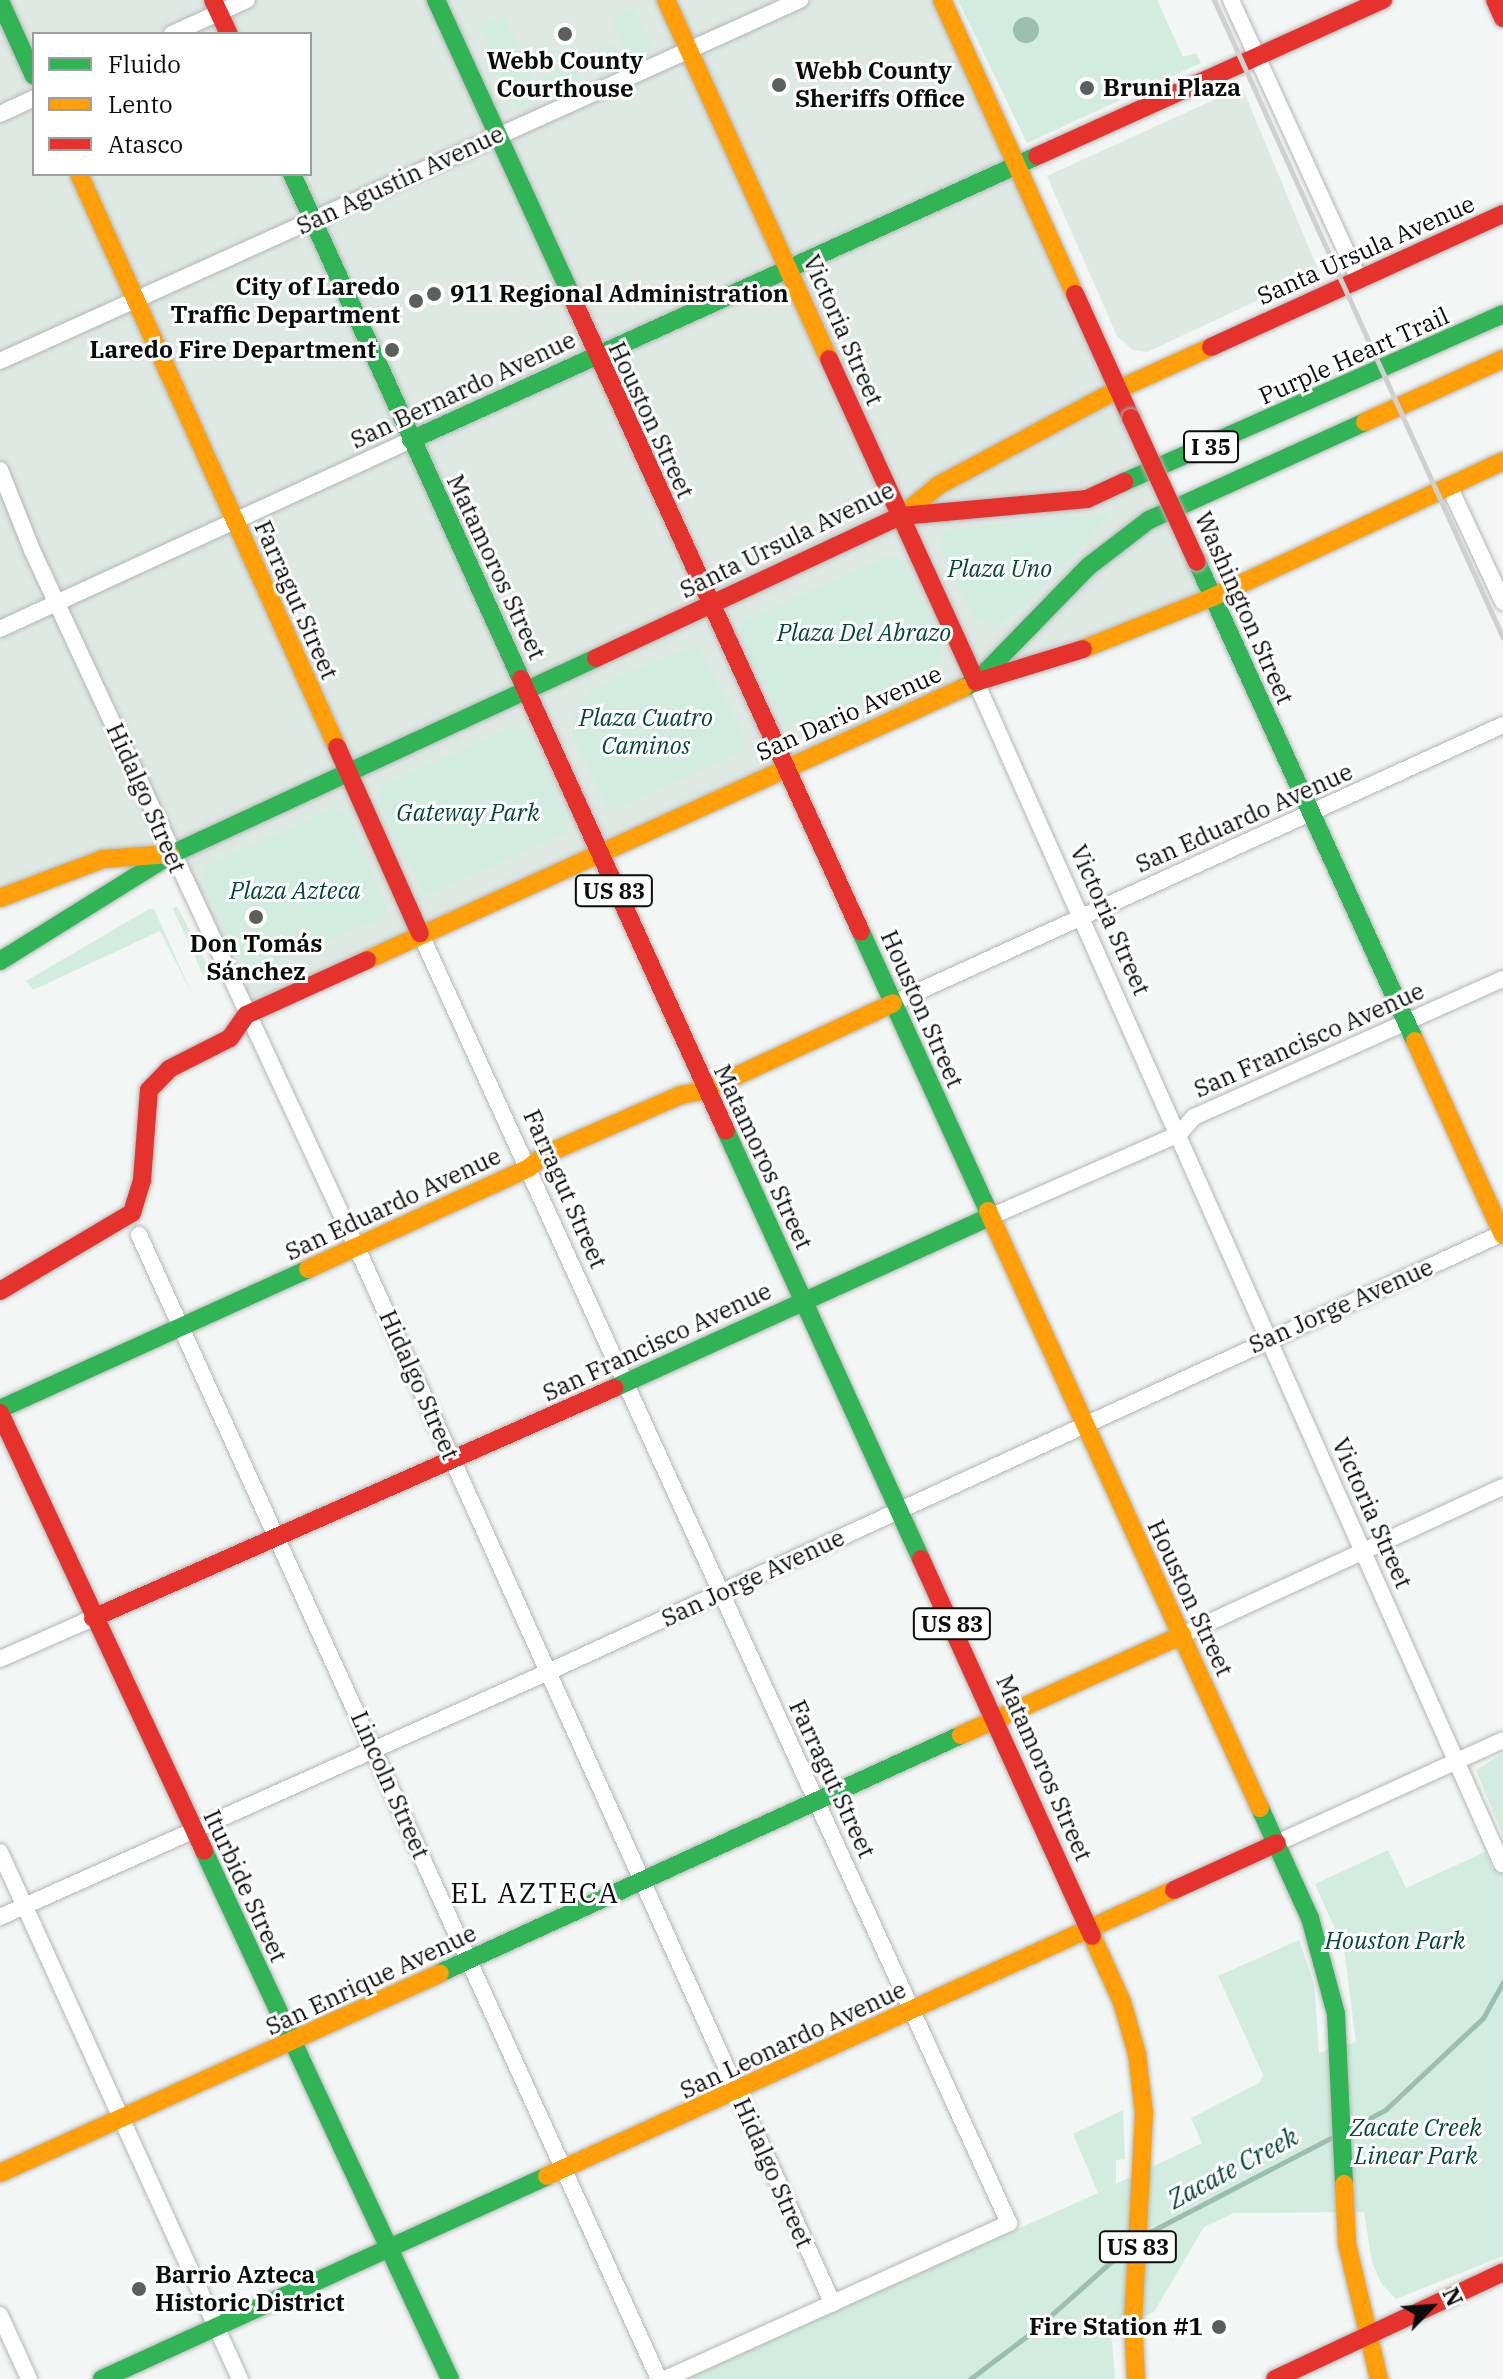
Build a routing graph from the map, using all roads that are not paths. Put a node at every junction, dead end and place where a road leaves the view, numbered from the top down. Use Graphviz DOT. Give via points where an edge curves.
graph roads {
  1 [pos="247,0"];
  2 [pos="436,0"];
  3 [pos="666,0"];
  4 [pos="800,0"];
  5 [pos="942,0"];
  6 [pos="1231,0"];
  7 [pos="1383,0"];
  8 [pos="1495,0"];
  9 [pos="0,1"];
  10 [pos="216,6"];
  11 [pos="1503,18"];
  12 [pos="175,32"];
  13 [pos="228,32"];
  14 [pos="689,50"];
  15 [pos="1258,58"];
  16 [pos="32,72"];
  17 [pos="32,99"];
  18 [pos="0,114"];
  19 [pos="498,135"];
  20 [pos="1015,166"];
  21 [pos="80,176"];
  22 [pos="293,176"];
  23 [pos="1503,214"];
  24 [pos="313,220"];
  25 [pos="788,268"];
  26 [pos="1359,279"];
  27 [pos="137,300"];
  28 [pos="1503,314"];
  29 [pos="595,356"];
  30 [pos="1503,359"];
  31 [pos="0,361"];
  32 [pos="1119,389"];
  33 [pos="411,440"];
  34 [pos="1503,461"];
  35 [pos="0,470"];
  36 [pos="1449,486"];
  37 [pos="901,516"];
  38 [pos="235,521"];
  39 [pos="1213,597"];
  40 [pos="1503,602"];
  41 [pos="56,603"];
  42 [pos="709,604"];
  43 [pos="0,629"];
  44 [pos="976,682"];
  45 [pos="526,690"];
  46 [pos="1503,725"];
  47 [pos="785,767"];
  48 [pos="346,772"];
  49 [pos="1311,815"];
  50 [pos="596,853"];
  51 [pos="172,854"];
  52 [pos="0,898"];
  53 [pos="1082,917"];
  54 [pos="420,933"];
  55 [pos="4,957"];
  56 [pos="0,972"];
  57 [pos="1503,979"];
  58 [pos="893,1003"];
  59 [pos="246,1015"];
  60 [pos="1407,1024"];
  61 [pos="706,1090"];
  62 [pos="1179,1134"];
  63 [pos="529,1168"];
  64 [pos="990,1217"];
  65 [pos="1503,1234"];
  66 [pos="139,1235"];
  67 [pos="357,1248"];
  68 [pos="0,1291"];
  69 [pos="803,1302"];
  70 [pos="182,1327"];
  71 [pos="1268,1339"];
  72 [pos="625,1382"];
  73 [pos="0,1411"];
  74 [pos="1083,1426"];
  75 [pos="453,1462"];
  76 [pos="1503,1487"];
  77 [pos="899,1510"];
  78 [pos="277,1537"];
  79 [pos="1363,1552"];
  80 [pos="719,1593"];
  81 [pos="93,1618"];
  82 [pos="1182,1635"];
  83 [pos="0,1659"];
  84 [pos="548,1672"];
  85 [pos="997,1721"];
  86 [pos="1503,1740"];
  87 [pos="374,1751"];
  88 [pos="1457,1762"];
  89 [pos="816,1804"];
  90 [pos="194,1833"];
  91 [pos="1277,1843"];
  92 [pos="0,1852"];
  93 [pos="1502,1864"];
  94 [pos="643,1882"];
  95 [pos="24,1907"];
  96 [pos="0,1917"];
  97 [pos="1090,1930"];
  98 [pos="470,1962"];
  99 [pos="913,2011"];
  100 [pos="293,2043"];
  101 [pos="737,2092"];
  102 [pos="123,2118"];
  103 [pos="565,2171"];
  104 [pos="0,2173"];
  105 [pos="388,2247"];
  106 [pos="1503,2272"];
  107 [pos="833,2304"];
  108 [pos="0,2315"];
  109 [pos="217,2329"];
  110 [pos="1366,2336"];
  111 [pos="29,2379"];
  112 [pos="102,2379"];
  113 [pos="240,2379"];
  114 [pos="450,2379"];
  115 [pos="662,2379"];
  116 [pos="1136,2379"];
  117 [pos="1275,2379"];
  118 [pos="1379,2379"];
  1 -- 10 [label="street"];
  2 -- 19 [label="main road, Houston Street"];
  3 -- 14 [label="main road, Victoria Street"];
  4 -- 14 [label="street, San Agustin Avenue"];
  5 -- 20 [label="main road, Washington Street"];
  6 -- 15 [label="street"];
  7 -- 15 [label="main road, San Bernardo Avenue"];
  8 -- 11 [label="main road"];
  9 -- 16 [label="main road"];
  10 -- 12 [label="street"];
  10 -- 13 [label="main road"];
  14 -- 19 [label="street, San Agustin Avenue"];
  14 -- 25 [label="main road, Victoria Street"];
  15 -- 20 [label="main road, San Bernardo Avenue"];
  15 -- 26 [label="street"];
  17 -- 18 [label="street"];
  19 -- 24 [label="street, San Agustin Avenue"];
  19 -- 29 [label="main road, Houston Street"];
  20 -- 25 [label="main road, San Bernardo Avenue"];
  20 -- 32 [label="main road, Washington Street"];
  21 -- 27 [label="main road, Farragut Street"];
  22 -- 24 [label="main road, Matamoros Street"];
  23 -- 26 [label="main road, Santa Ursula Avenue"];
  24 -- 27 [label="street, San Agustin Avenue"];
  24 -- 33 [label="main road, Matamoros Street"];
  25 -- 29 [label="main road, San Bernardo Avenue"];
  25 -- 37 [label="main road, Victoria Street"];
  26 -- 32 [label="main road, Santa Ursula Avenue"];
  27 -- 31 [label="street, San Agustin Avenue"];
  27 -- 38 [label="main road, Farragut Street"];
  28 -- 37 [label="main road, Purple Heart Trail / I 35" via="1087,499"];
  29 -- 33 [label="main road, San Bernardo Avenue"];
  29 -- 42 [label="main road, Houston Street"];
  30 -- 44 [label="main road, I 35" via="1149,520 1089,566"];
  32 -- 37 [label="main road, Santa Ursula Avenue" via="939,485"];
  32 -- 39 [label="main road, Washington Street, bridge"];
  33 -- 38 [label="street, San Bernardo Avenue"];
  33 -- 45 [label="main road, Matamoros Street"];
  34 -- 36 [label="main road, San Dario Avenue"];
  35 -- 41 [label="street, Hidalgo Street"];
  36 -- 39 [label="main road, San Dario Avenue"];
  36 -- 40 [label="street"];
  37 -- 42 [label="main road, Santa Ursula Avenue"];
  37 -- 44 [label="main road, Victoria Street"];
  38 -- 41 [label="street, San Bernardo Avenue"];
  38 -- 48 [label="main road, Farragut Street"];
  39 -- 44 [label="main road, San Dario Avenue" via="1047,663"];
  39 -- 49 [label="main road, Washington Street"];
  41 -- 43 [label="street, San Bernardo Avenue"];
  41 -- 51 [label="street, Hidalgo Street"];
  42 -- 45 [label="main road, Santa Ursula Avenue"];
  42 -- 47 [label="main road, Houston Street"];
  44 -- 47 [label="main road, San Dario Avenue"];
  44 -- 53 [label="street, Victoria Street"];
  45 -- 48 [label="main road, Santa Ursula Avenue"];
  45 -- 50 [label="main road, Matamoros Street / US 83"];
  46 -- 49 [label="street, San Eduardo Avenue"];
  47 -- 50 [label="main road, San Dario Avenue"];
  47 -- 58 [label="main road, Houston Street"];
  48 -- 51 [label="main road, Santa Ursula Avenue"];
  48 -- 54 [label="main road, Farragut Street"];
  49 -- 53 [label="street, San Eduardo Avenue"];
  49 -- 60 [label="main road, Washington Street"];
  50 -- 54 [label="main road, San Dario Avenue"];
  50 -- 61 [label="main road, Matamoros Street / US 83"];
  51 -- 52 [label="main road, Santa Ursula Avenue" via="103,859"];
  51 -- 55 [label="main road, Santa Ursula Avenue"];
  51 -- 59 [label="street, Hidalgo Street"];
  53 -- 58 [label="street, San Eduardo Avenue"];
  53 -- 62 [label="street, Victoria Street"];
  54 -- 59 [label="main road, San Dario Avenue"];
  54 -- 63 [label="street, Farragut Street"];
  55 -- 56 [label="main road"];
  57 -- 60 [label="street, San Francisco Avenue"];
  58 -- 61 [label="main road, San Eduardo Avenue"];
  58 -- 64 [label="main road, Houston Street"];
  59 -- 67 [label="street, Hidalgo Street"];
  59 -- 68 [label="main road, San Dario Avenue" via="230,1038 169,1069 149,1090 142,1180 132,1213"];
  60 -- 62 [label="street, San Francisco Avenue" via="1194,1117"];
  60 -- 65 [label="main road, Washington Street"];
  61 -- 63 [label="main road, San Eduardo Avenue" via="681,1095 544,1155"];
  61 -- 69 [label="main road, Matamoros Street / US 83"];
  62 -- 64 [label="street, San Francisco Avenue"];
  62 -- 71 [label="street, Victoria Street"];
  63 -- 67 [label="main road, San Eduardo Avenue"];
  63 -- 72 [label="street, Farragut Street"];
  64 -- 69 [label="main road, San Francisco Avenue"];
  64 -- 74 [label="main road, Houston Street"];
  65 -- 71 [label="street, San Jorge Avenue"];
  66 -- 70 [label="street, Lincoln Street"];
  67 -- 70 [label="main road, San Eduardo Avenue"];
  67 -- 75 [label="street, Hidalgo Street"];
  69 -- 72 [label="main road, San Francisco Avenue"];
  69 -- 77 [label="main road, Matamoros Street / US 83"];
  70 -- 73 [label="main road, San Eduardo Avenue"];
  70 -- 78 [label="street, Lincoln Street"];
  71 -- 74 [label="street, San Jorge Avenue"];
  71 -- 79 [label="street, Victoria Street"];
  72 -- 75 [label="main road, San Francisco Avenue"];
  72 -- 80 [label="street, Farragut Street"];
  73 -- 81 [label="main road, Iturbide Street"];
  74 -- 77 [label="street, San Jorge Avenue"];
  74 -- 82 [label="main road, Houston Street"];
  75 -- 78 [label="main road, San Francisco Avenue"];
  75 -- 84 [label="street, Hidalgo Street"];
  76 -- 79 [label="street, San Enrique Avenue"];
  77 -- 80 [label="street, San Jorge Avenue"];
  77 -- 85 [label="main road, Matamoros Street / US 83"];
  78 -- 81 [label="main road, San Francisco Avenue"];
  78 -- 87 [label="street, Lincoln Street"];
  79 -- 82 [label="street, San Enrique Avenue"];
  79 -- 88 [label="street, Victoria Street"];
  80 -- 84 [label="street, San Jorge Avenue"];
  80 -- 89 [label="street, Farragut Street"];
  81 -- 83 [label="street, San Francisco Avenue"];
  81 -- 90 [label="main road, Iturbide Street"];
  82 -- 85 [label="main road, San Enrique Avenue"];
  82 -- 91 [label="main road, Houston Street"];
  84 -- 87 [label="street, San Jorge Avenue"];
  84 -- 94 [label="street, Hidalgo Street"];
  85 -- 89 [label="main road, San Enrique Avenue"];
  85 -- 97 [label="main road, Matamoros Street / US 83"];
  86 -- 88 [label="street, San Leonardo Avenue"];
  87 -- 90 [label="street, San Jorge Avenue"];
  87 -- 98 [label="street, Lincoln Street"];
  88 -- 91 [label="street, San Leonardo Avenue"];
  88 -- 93 [label="street, Victoria Street"];
  89 -- 94 [label="main road, San Enrique Avenue"];
  89 -- 99 [label="street, Farragut Street"];
  90 -- 95 [label="street, San Jorge Avenue"];
  90 -- 100 [label="main road, Iturbide Street"];
  91 -- 97 [label="main road, San Leonardo Avenue"];
  91 -- 110 [label="main road, Houston Street" via="1324,1957 1338,2046 1344,2212"];
  92 -- 95 [label="street"];
  94 -- 98 [label="main road, San Enrique Avenue"];
  94 -- 101 [label="street, Hidalgo Street"];
  95 -- 96 [label="street, San Jorge Avenue"];
  95 -- 102 [label="street"];
  97 -- 99 [label="main road, San Leonardo Avenue"];
  97 -- 116 [label="main road, Matamoros Street / US 83" via="1137,2054 1144,2113 1133,2322"];
  98 -- 100 [label="main road, San Enrique Avenue"];
  98 -- 103 [label="street, Lincoln Street"];
  99 -- 101 [label="main road, San Leonardo Avenue"];
  99 -- 107 [label="street, Farragut Street" via="1009,2223"];
  100 -- 102 [label="main road, San Enrique Avenue"];
  100 -- 105 [label="main road, Iturbide Street"];
  101 -- 103 [label="main road, San Leonardo Avenue"];
  101 -- 107 [label="street, Hidalgo Street"];
  102 -- 104 [label="main road, San Enrique Avenue"];
  102 -- 109 [label="street"];
  103 -- 105 [label="main road, San Leonardo Avenue"];
  103 -- 115 [label="street, Lincoln Street"];
  105 -- 109 [label="main road, San Leonardo Avenue"];
  105 -- 114 [label="main road, Iturbide Street"];
  106 -- 110 [label="main road"];
  107 -- 115 [label="street"];
  108 -- 111 [label="street"];
  109 -- 112 [label="main road, San Leonardo Avenue"];
  109 -- 113 [label="street"];
  110 -- 117 [label="main road"];
  110 -- 118 [label="main road, Houston Street"];
}
